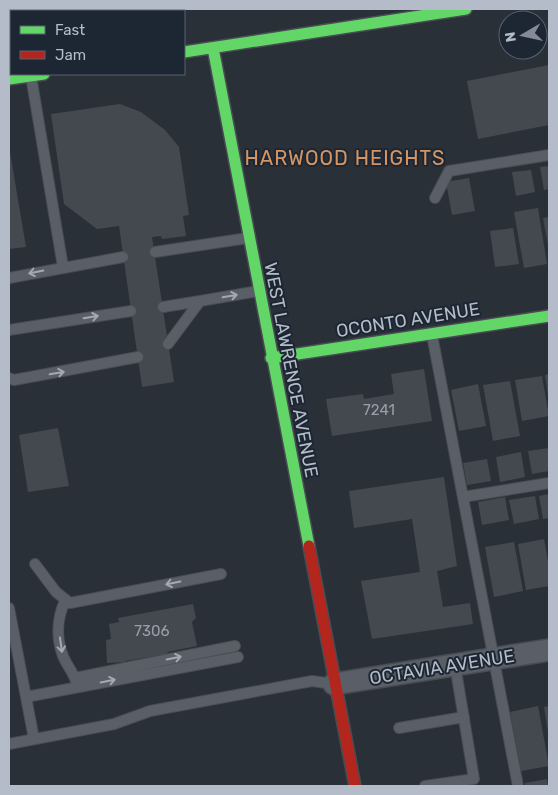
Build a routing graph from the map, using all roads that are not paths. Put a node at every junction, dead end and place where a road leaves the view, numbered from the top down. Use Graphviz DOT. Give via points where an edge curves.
graph roads {
  1 [pos="466,9"];
  2 [pos="213,48"];
  3 [pos="185,52"];
  4 [pos="38,75"];
  5 [pos="31,76"];
  6 [pos="9,79"];
  7 [pos="549,155"];
  8 [pos="435,198"];
  9 [pos="248,238"];
  10 [pos="155,252"];
  11 [pos="123,257"];
  12 [pos="63,267"];
  13 [pos="9,278"];
  14 [pos="258,291"];
  15 [pos="200,301"];
  16 [pos="163,307"];
  17 [pos="131,311"];
  18 [pos="549,316"];
  19 [pos="9,330"];
  20 [pos="432,334"];
  21 [pos="168,344"];
  22 [pos="138,357"];
  23 [pos="271,358"];
  24 [pos="9,378"];
  25 [pos="549,483"];
  26 [pos="463,497"];
  27 [pos="35,564"];
  28 [pos="221,574"];
  29 [pos="65,601"];
  30 [pos="9,608"];
  31 [pos="235,646"];
  32 [pos="549,650"];
  33 [pos="238,657"];
  34 [pos="494,659"];
  35 [pos="455,665"];
  36 [pos="76,682"];
  37 [pos="334,684"];
  38 [pos="26,697"];
  39 [pos="464,717"];
  40 [pos="398,728"];
  41 [pos="34,739"];
  42 [pos="9,744"];
  43 [pos="354,786"];
  44 [pos="425,786"];
  45 [pos="518,786"];
  1 -- 2 [label="main road"];
  2 -- 3 [label="main road"];
  2 -- 9 [label="main road, WEST LAWRENCE AVENUE"];
  4 -- 5 [label="main road"];
  5 -- 6 [label="main road"];
  5 -- 12 [label="lane"];
  7 -- 8 [label="lane" via="449,171"];
  9 -- 10 [label="lane"];
  9 -- 14 [label="main road, WEST LAWRENCE AVENUE"];
  11 -- 12 [label="lane"];
  12 -- 13 [label="lane, one-way"];
  15 -- 14 [label="lane, one-way"];
  14 -- 23 [label="main road, WEST LAWRENCE AVENUE"];
  15 -- 16 [label="lane"];
  15 -- 21 [label="lane"];
  19 -- 17 [label="lane, one-way"];
  18 -- 20 [label="main road, OCONTO AVENUE"];
  20 -- 23 [label="main road, OCONTO AVENUE"];
  20 -- 26 [label="lane"];
  24 -- 22 [label="lane, one-way" via="14,380"];
  23 -- 37 [label="main road, WEST LAWRENCE AVENUE"];
  25 -- 26 [label="lane"];
  26 -- 34 [label="lane"];
  27 -- 29 [label="lane"];
  28 -- 29 [label="lane, one-way" via="78,602"];
  29 -- 36 [label="lane, one-way" via="58,627 62,654"];
  30 -- 38 [label="lane"];
  36 -- 31 [label="lane, one-way"];
  32 -- 34 [label="street, OCTAVIA AVENUE"];
  36 -- 33 [label="lane, one-way"];
  34 -- 35 [label="street, OCTAVIA AVENUE"];
  34 -- 45 [label="lane"];
  35 -- 37 [label="street, OCTAVIA AVENUE"];
  35 -- 39 [label="lane"];
  36 -- 38 [label="lane"];
  37 -- 41 [label="lane" via="312,681 150,712 114,724"];
  37 -- 43 [label="main road, WEST LAWRENCE AVENUE"];
  38 -- 41 [label="lane"];
  39 -- 40 [label="lane"];
  39 -- 44 [label="lane" via="474,779"];
  41 -- 42 [label="lane"];
}
